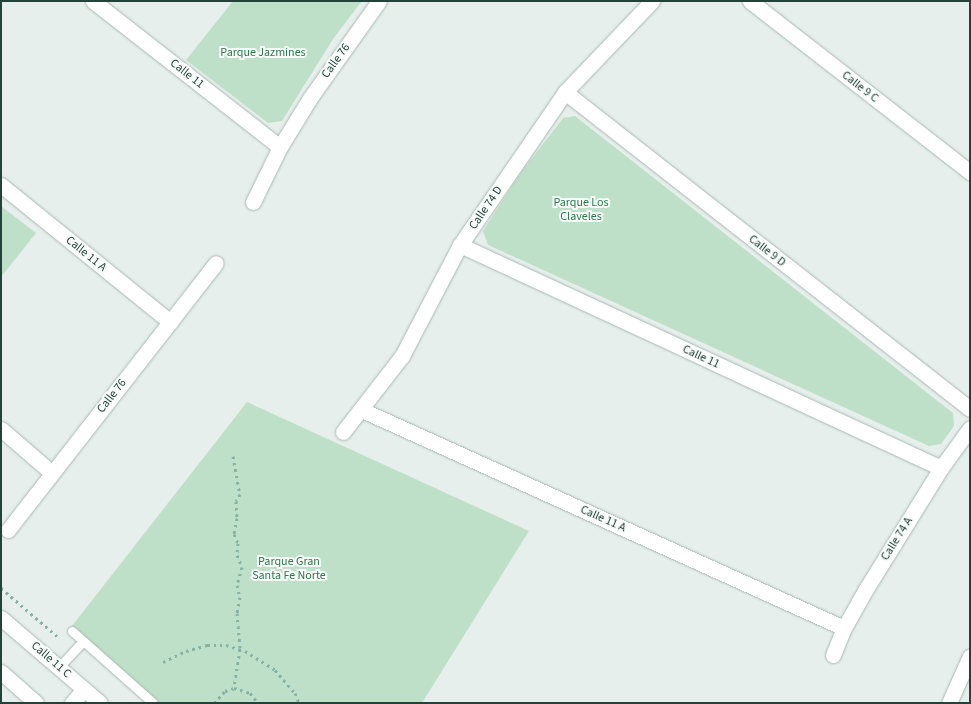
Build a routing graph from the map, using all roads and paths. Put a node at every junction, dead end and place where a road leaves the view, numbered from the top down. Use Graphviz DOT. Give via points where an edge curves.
graph roads {
  1 [pos="93,1"];
  2 [pos="379,1"];
  3 [pos="652,1"];
  4 [pos="750,1"];
  5 [pos="565,92"];
  6 [pos="280,147"];
  7 [pos="970,172"];
  8 [pos="1,185"];
  9 [pos="253,202"];
  10 [pos="460,245"];
  11 [pos="216,263"];
  12 [pos="170,322"];
  13 [pos="970,409"];
  14 [pos="362,410"];
  15 [pos="970,428"];
  16 [pos="1,429"];
  17 [pos="343,432"];
  18 [pos="233,456"];
  19 [pos="941,468"];
  20 [pos="52,473"];
  21 [pos="8,530"];
  22 [pos="1,618"];
  23 [pos="844,628"];
  24 [pos="72,632"];
  25 [pos="83,642"];
  26 [pos="240,649"];
  27 [pos="833,655"];
  28 [pos="970,656"];
  29 [pos="163,662"];
  30 [pos="59,667"];
  31 [pos="1,672"];
  32 [pos="234,688"];
  33 [pos="84,689"];
  34 [pos="36,703"];
  35 [pos="72,703"];
  36 [pos="100,703"];
  37 [pos="153,703"];
  38 [pos="214,703"];
  39 [pos="258,703"];
  40 [pos="299,703"];
  41 [pos="949,703"];
  1 -- 6 [label="street, Calle 11"];
  2 -- 6 [label="street, Calle 76" via="310,98"];
  3 -- 5 [label="street, Calle 74 D"];
  4 -- 7 [label="street, Calle 9 C"];
  5 -- 10 [label="street, Calle 74 D"];
  5 -- 13 [label="street, Calle 9 D"];
  6 -- 9 [label="street, Calle 76"];
  8 -- 12 [label="street, Calle 11 A"];
  10 -- 14 [label="street, Calle 74 D" via="402,356"];
  10 -- 19 [label="street, Calle 11"];
  11 -- 12 [label="street, Calle 76"];
  12 -- 20 [label="street, Calle 76"];
  14 -- 17 [label="street, Calle 74 D"];
  14 -- 23 [label="street, Calle 11 A"];
  15 -- 19 [label="street, Calle 74 A"];
  16 -- 20 [label="street"];
  18 -- 26 [label="path" via="240,494 236,501 238,518 234,534 242,567 236,585 240,597 236,613"];
  19 -- 23 [label="street, Calle 74 A"];
  20 -- 21 [label="street, Calle 76"];
  22 -- 30 [label="street, Calle 11 C"];
  23 -- 27 [label="street, Calle 74 A"];
  24 -- 25 [label="lane"];
  25 -- 30 [label="lane"];
  25 -- 37 [label="lane"];
  26 -- 29 [label="path" via="207,645 186,650"];
  26 -- 32 [label="path"];
  26 -- 40 [label="path" via="275,670 295,693"];
  28 -- 41 [label="street"];
  30 -- 33 [label="street, Calle 11 C"];
  31 -- 34 [label="street"];
  32 -- 38 [label="path" via="225,691"];
  32 -- 39 [label="path" via="250,693"];
  33 -- 35 [label="street"];
  33 -- 36 [label="street, Calle 11 C"];
}
